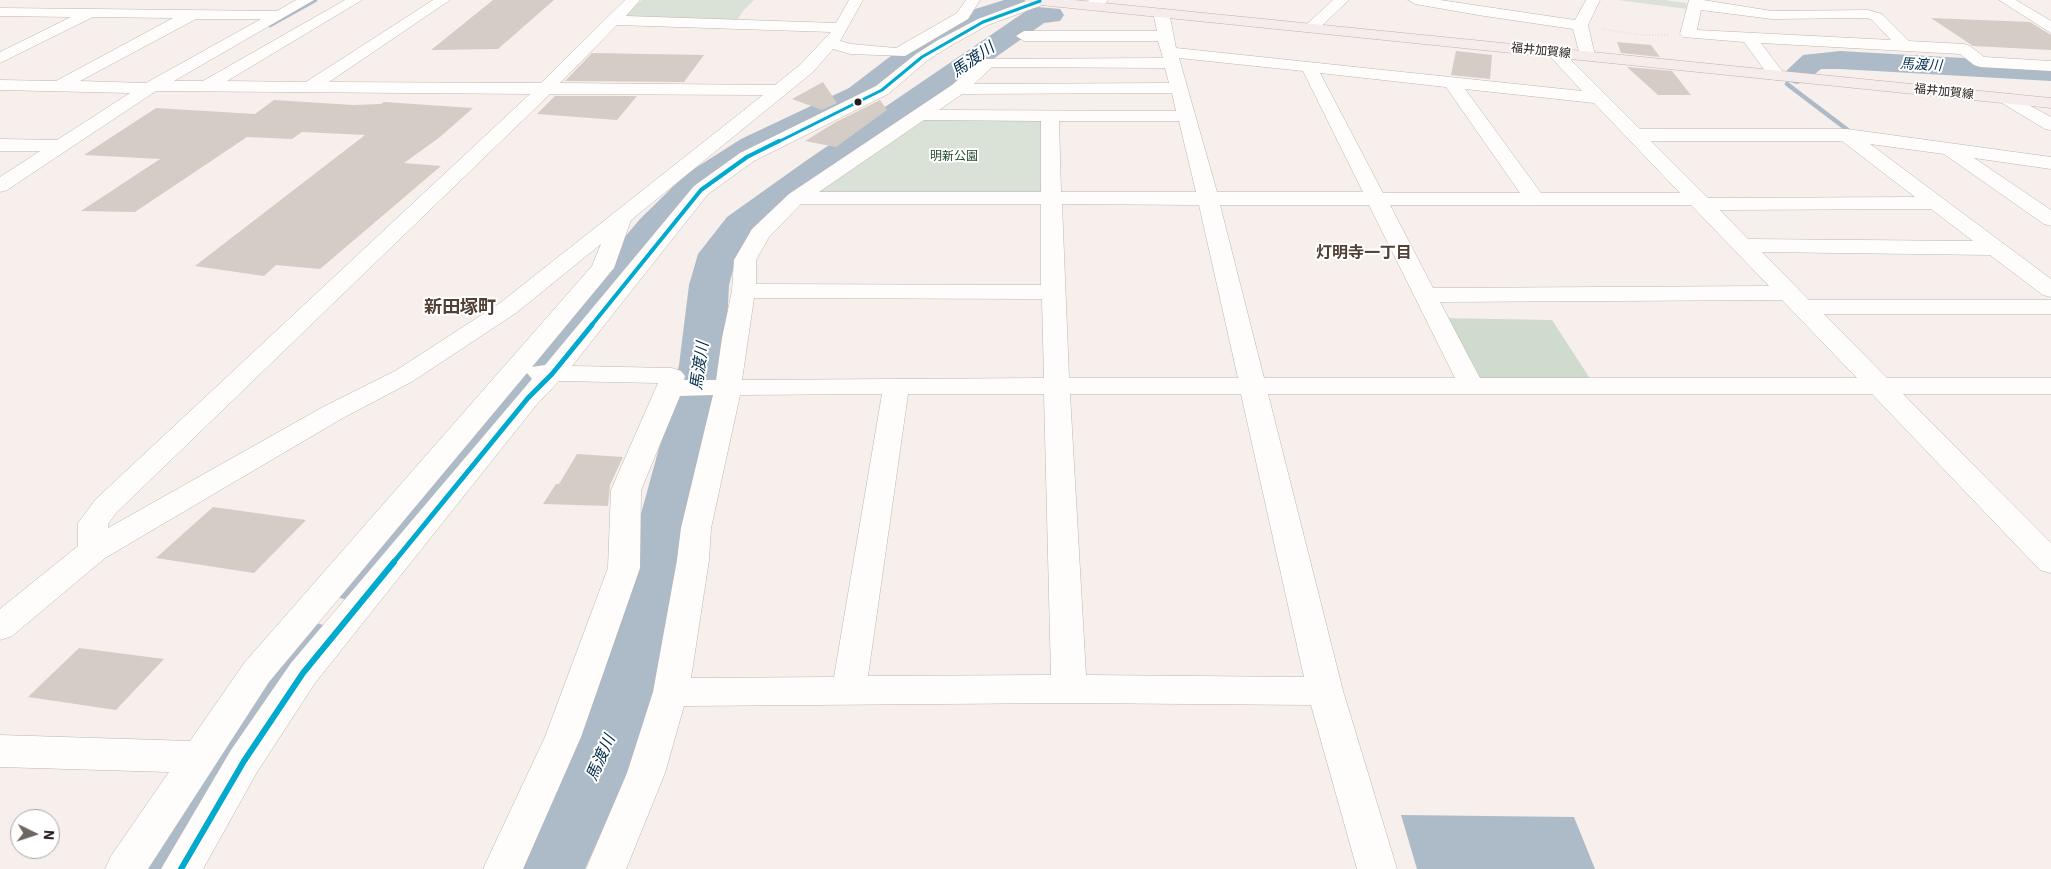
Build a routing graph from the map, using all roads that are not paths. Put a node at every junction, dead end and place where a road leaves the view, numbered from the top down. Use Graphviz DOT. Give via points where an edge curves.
graph roads {
  1 [pos="118,0"];
  2 [pos="307,0"];
  3 [pos="355,0"];
  4 [pos="443,0"];
  5 [pos="633,0"];
  6 [pos="856,0"];
  7 [pos="973,0"];
  8 [pos="1035,0"];
  9 [pos="1342,0"];
  10 [pos="1414,0"];
  11 [pos="1593,0"];
  12 [pos="1781,0"];
  13 [pos="1828,0"];
  14 [pos="2006,0"];
  15 [pos="1096,3"];
  16 [pos="1695,3"];
  17 [pos="2,13"];
  18 [pos="91,13"];
  19 [pos="1170,13"];
  20 [pos="1837,13"];
  21 [pos="192,14"];
  22 [pos="1787,14"];
  23 [pos="280,15"];
  24 [pos="613,20"];
  25 [pos="1580,25"];
  26 [pos="842,28"];
  27 [pos="1311,28"];
  28 [pos="2051,28"];
  29 [pos="1024,36"];
  30 [pos="1748,38"];
  31 [pos="830,43"];
  32 [pos="1905,46"];
  33 [pos="1169,50"];
  34 [pos="1554,52"];
  35 [pos="1587,56"];
  36 [pos="0,58"];
  37 [pos="2051,66"];
  38 [pos="1309,67"];
  39 [pos="1777,75"];
  40 [pos="1451,82"];
  41 [pos="0,85"];
  42 [pos="59,86"];
  43 [pos="205,86"];
  44 [pos="151,87"];
  45 [pos="310,88"];
  46 [pos="1180,88"];
  47 [pos="958,89"];
  48 [pos="544,90"];
  49 [pos="780,90"];
  50 [pos="1598,98"];
  51 [pos="2008,99"];
  52 [pos="2051,103"];
  53 [pos="920,115"];
  54 [pos="1050,116"];
  55 [pos="1187,116"];
  56 [pos="2051,125"];
  57 [pos="1634,135"];
  58 [pos="1847,135"];
  59 [pos="0,145"];
  60 [pos="60,146"];
  61 [pos="1946,148"];
  62 [pos="2051,163"];
  63 [pos="0,186"];
  64 [pos="796,198"];
  65 [pos="1052,198"];
  66 [pos="1208,198"];
  67 [pos="1376,199"];
  68 [pos="1535,199"];
  69 [pos="1699,202"];
  70 [pos="1936,203"];
  71 [pos="621,218"];
  72 [pos="2051,220"];
  73 [pos="1741,245"];
  74 [pos="1995,248"];
  75 [pos="2051,290"];
  76 [pos="744,291"];
  77 [pos="1053,292"];
  78 [pos="1425,295"];
  79 [pos="1795,300"];
  80 [pos="2051,306"];
  81 [pos="516,371"];
  82 [pos="552,374"];
  83 [pos="1877,384"];
  84 [pos="1253,385"];
  85 [pos="1471,385"];
  86 [pos="727,386"];
  87 [pos="896,386"];
  88 [pos="1057,386"];
  89 [pos="2051,386"];
  90 [pos="670,388"];
  91 [pos="94,550"];
  92 [pos="2051,562"];
  93 [pos="0,627"];
  94 [pos="848,690"];
  95 [pos="1069,690"];
  96 [pos="1325,691"];
  97 [pos="671,692"];
  98 [pos="0,751"];
  99 [pos="199,757"];
  100 [pos="125,869"];
  101 [pos="181,869"];
  102 [pos="503,869"];
  103 [pos="606,869"];
  104 [pos="1377,869"];
  1 -- 18 [label="street"];
  2 -- 23 [label="street"];
  3 -- 43 [label="street"];
  4 -- 45 [label="street"];
  5 -- 24 [label="street"];
  6 -- 26 [label="street"];
  7 -- 31 [label="street" via="963,16 899,53 850,49"];
  8 -- 15 [label="main road, 福井加賀線"];
  8 -- 82 [label="street" via="944,43 882,90 747,157 701,190"];
  9 -- 27 [label="street"];
  10 -- 25 [label="street"];
  11 -- 25 [label="street"];
  12 -- 22 [label="street"];
  13 -- 20 [label="street"];
  14 -- 28 [label="street"];
  15 -- 19 [label="main road, 福井加賀線"];
  16 -- 22 [label="street" via="1772,15"];
  16 -- 30 [label="street" via="1688,34"];
  17 -- 18 [label="street"];
  18 -- 21 [label="street"];
  18 -- 36 [label="street"];
  19 -- 27 [label="main road, 福井加賀線"];
  19 -- 33 [label="street" via="1162,17"];
  20 -- 22 [label="street"];
  20 -- 32 [label="street" via="1877,17"];
  21 -- 23 [label="street"];
  21 -- 42 [label="street"];
  23 -- 44 [label="street"];
  24 -- 26 [label="street"];
  24 -- 48 [label="street"];
  25 -- 35 [label="street"];
  26 -- 31 [label="street"];
  27 -- 34 [label="main road, 福井加賀線"];
  29 -- 33 [label="street"];
  30 -- 32 [label="street"];
  30 -- 39 [label="street"];
  31 -- 49 [label="street"];
  32 -- 37 [label="street" via="1964,49 1980,62"];
  33 -- 38 [label="street"];
  33 -- 46 [label="street"];
  33 -- 47 [label="street" via="988,62"];
  34 -- 35 [label="main road, 福井加賀線"];
  34 -- 50 [label="street"];
  35 -- 39 [label="main road, 福井加賀線"];
  38 -- 40 [label="street"];
  38 -- 67 [label="street"];
  39 -- 51 [label="main road, 福井加賀線"];
  40 -- 50 [label="street"];
  40 -- 68 [label="street"];
  41 -- 42 [label="street"];
  42 -- 44 [label="street"];
  43 -- 44 [label="street"];
  43 -- 45 [label="street"];
  44 -- 60 [label="street"];
  45 -- 48 [label="street"];
  46 -- 47 [label="street"];
  46 -- 55 [label="street"];
  47 -- 53 [label="street"];
  48 -- 49 [label="street"];
  48 -- 91 [label="street" via="106,506 93,523"];
  49 -- 71 [label="street"];
  50 -- 57 [label="street"];
  51 -- 52 [label="main road, 福井加賀線"];
  51 -- 56 [label="street"];
  53 -- 54 [label="street"];
  53 -- 64 [label="street"];
  54 -- 55 [label="street"];
  54 -- 65 [label="street"];
  55 -- 66 [label="street"];
  57 -- 58 [label="street"];
  57 -- 69 [label="street"];
  58 -- 61 [label="street"];
  58 -- 70 [label="street"];
  59 -- 60 [label="street"];
  60 -- 63 [label="street"];
  61 -- 62 [label="street"];
  61 -- 72 [label="street"];
  64 -- 65 [label="street"];
  64 -- 76 [label="street" via="752,246 745,260"];
  65 -- 66 [label="street"];
  65 -- 77 [label="street"];
  66 -- 67 [label="street"];
  66 -- 84 [label="street"];
  67 -- 68 [label="street"];
  67 -- 78 [label="street"];
  68 -- 69 [label="street"];
  69 -- 70 [label="street"];
  69 -- 73 [label="street"];
  70 -- 74 [label="street"];
  71 -- 81 [label="street" via="603,268"];
  71 -- 91 [label="street" via="508,308 404,376"];
  73 -- 74 [label="street"];
  73 -- 79 [label="street"];
  74 -- 75 [label="street"];
  76 -- 77 [label="street"];
  76 -- 86 [label="street"];
  77 -- 88 [label="street"];
  78 -- 79 [label="street"];
  78 -- 85 [label="street"];
  79 -- 80 [label="street"];
  79 -- 83 [label="street"];
  81 -- 82 [label="street"];
  81 -- 99 [label="street" via="257,672"];
  82 -- 90 [label="street" via="672,376"];
  82 -- 101 [label="street" via="528,398 303,673 244,761"];
  83 -- 85 [label="street"];
  83 -- 89 [label="street"];
  83 -- 92 [label="street"];
  84 -- 85 [label="street"];
  84 -- 88 [label="street"];
  84 -- 96 [label="street"];
  86 -- 87 [label="street"];
  86 -- 90 [label="street"];
  86 -- 97 [label="street" via="721,430 696,528"];
  87 -- 88 [label="street"];
  87 -- 94 [label="street"];
  88 -- 95 [label="street"];
  90 -- 102 [label="street" via="626,490 624,568 563,737"];
  91 -- 93 [label="street"];
  94 -- 95 [label="street"];
  94 -- 97 [label="street"];
  95 -- 96 [label="street"];
  96 -- 104 [label="street"];
  97 -- 103 [label="street" via="646,773"];
  98 -- 99 [label="street"];
  99 -- 100 [label="street"];
}
